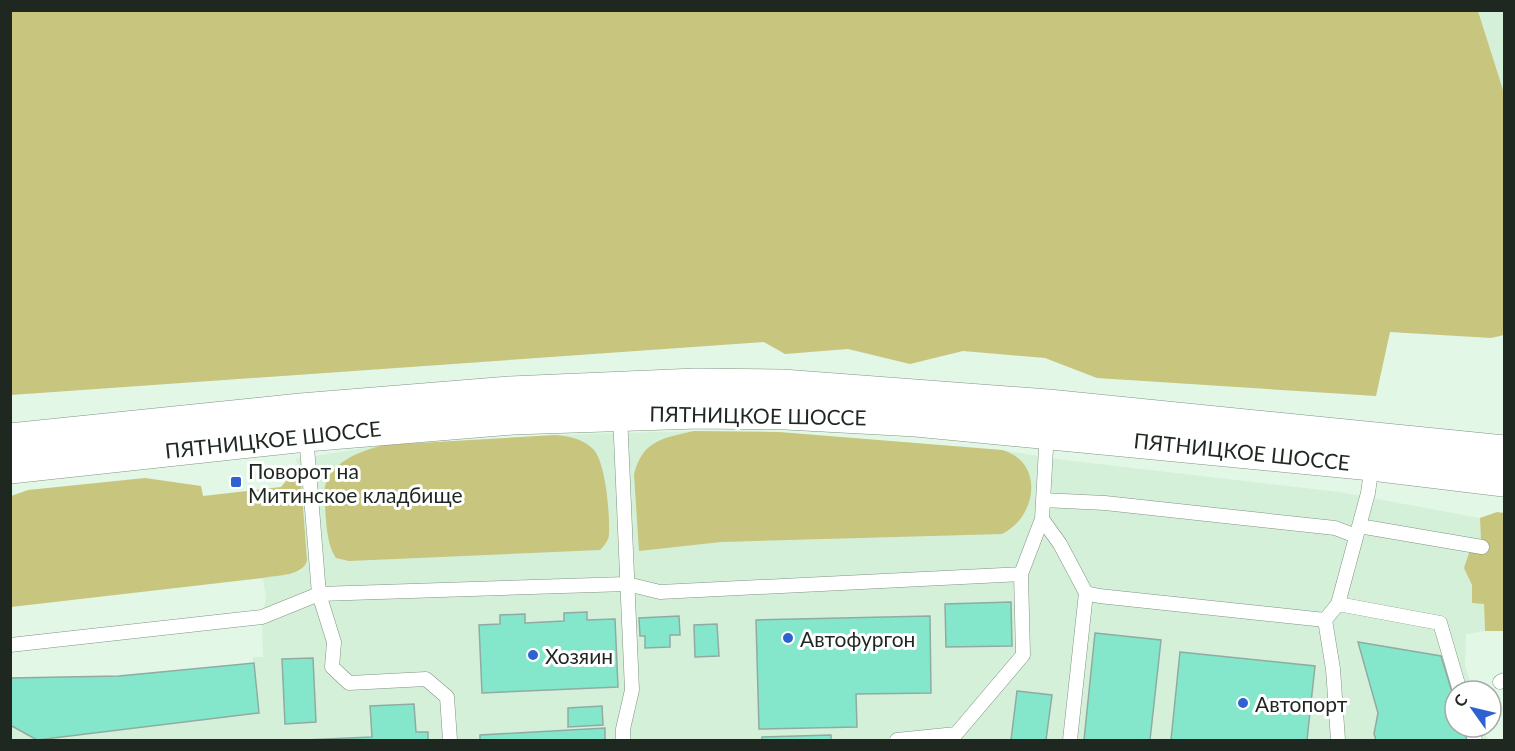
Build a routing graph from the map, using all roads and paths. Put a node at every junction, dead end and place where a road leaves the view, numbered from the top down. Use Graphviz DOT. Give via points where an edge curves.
graph roads {
  1 [pos="620,413"];
  2 [pos="1047,419"];
  3 [pos="306,435"];
  4 [pos="10,441"];
  5 [pos="1504,452"];
  6 [pos="1372,464"];
  7 [pos="10,466"];
  8 [pos="1504,480"];
  9 [pos="1042,500"];
  10 [pos="1042,519"];
  11 [pos="1358,531"];
  12 [pos="1482,547"];
  13 [pos="1021,574"];
  14 [pos="627,584"];
  15 [pos="1086,593"];
  16 [pos="319,594"];
  17 [pos="1338,604"];
  18 [pos="1325,620"];
  19 [pos="10,645"];
  20 [pos="1456,679"];
  21 [pos="956,737"];
  22 [pos="450,741"];
  23 [pos="623,741"];
  24 [pos="897,741"];
  25 [pos="1070,741"];
  26 [pos="1338,741"];
  1 -- 2 [label="main road, ПЯТНИЦКОЕ ШОССЕ"];
  1 -- 3 [label="main road, ПЯТНИЦКОЕ ШОССЕ"];
  1 -- 14 [label="lane"];
  2 -- 4 [label="main road, ПЯТНИЦКОЕ ШОССЕ" via="782,386 614,387 301,410"];
  2 -- 5 [label="main road, ПЯТНИЦКОЕ ШОССЕ"];
  2 -- 6 [label="main road, ПЯТНИЦКОЕ ШОССЕ"];
  2 -- 9 [label="lane"];
  3 -- 7 [label="main road, ПЯТНИЦКОЕ ШОССЕ"];
  3 -- 16 [label="lane"];
  6 -- 8 [label="main road, ПЯТНИЦКОЕ ШОССЕ"];
  6 -- 11 [label="lane"];
  9 -- 10 [label="lane"];
  9 -- 11 [label="lane" via="1105,503"];
  10 -- 13 [label="lane"];
  10 -- 15 [label="lane"];
  11 -- 12 [label="lane"];
  11 -- 17 [label="lane"];
  13 -- 14 [label="lane" via="660,592"];
  13 -- 21 [label="lane" via="1023,655"];
  14 -- 16 [label="lane"];
  14 -- 23 [label="lane" via="632,690"];
  15 -- 18 [label="lane"];
  15 -- 25 [label="lane"];
  16 -- 19 [label="lane" via="262,617"];
  16 -- 22 [label="lane" via="334,642 332,667 349,683 426,678 447,697"];
  17 -- 18 [label="lane"];
  17 -- 20 [label="lane" via="1440,623"];
  18 -- 26 [label="lane" via="1334,669"];
  21 -- 24 [label="lane"];
}
